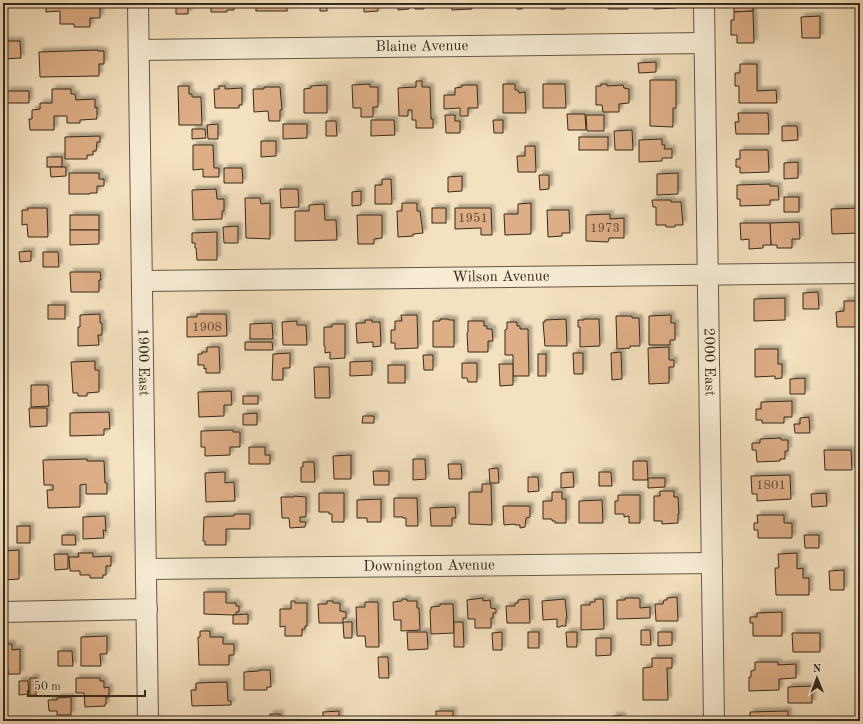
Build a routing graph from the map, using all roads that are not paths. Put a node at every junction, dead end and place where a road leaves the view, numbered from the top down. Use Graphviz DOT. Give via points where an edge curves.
graph roads {
  1 [pos="138,3"];
  2 [pos="704,3"];
  3 [pos="704,43"];
  4 [pos="139,50"];
  5 [pos="860,273"];
  6 [pos="708,275"];
  7 [pos="142,281"];
  8 [pos="712,562"];
  9 [pos="146,569"];
  10 [pos="147,609"];
  11 [pos="3,612"];
  12 [pos="148,721"];
  13 [pos="714,721"];
  1 -- 4 [label="street, 1900 East"];
  2 -- 3 [label="street, 2000 East"];
  3 -- 4 [label="street, Blaine Avenue"];
  3 -- 6 [label="street, 2000 East"];
  4 -- 7 [label="street, 1900 East"];
  5 -- 6 [label="street, Wilson Avenue"];
  6 -- 7 [label="street, Wilson Avenue"];
  6 -- 8 [label="street, 2000 East"];
  7 -- 9 [label="street, 1900 East"];
  8 -- 9 [label="street, Downington Avenue"];
  8 -- 13 [label="street, 2000 East"];
  9 -- 10 [label="street, 1900 East"];
  10 -- 11 [label="street"];
  10 -- 12 [label="street, 1900 East"];
}
